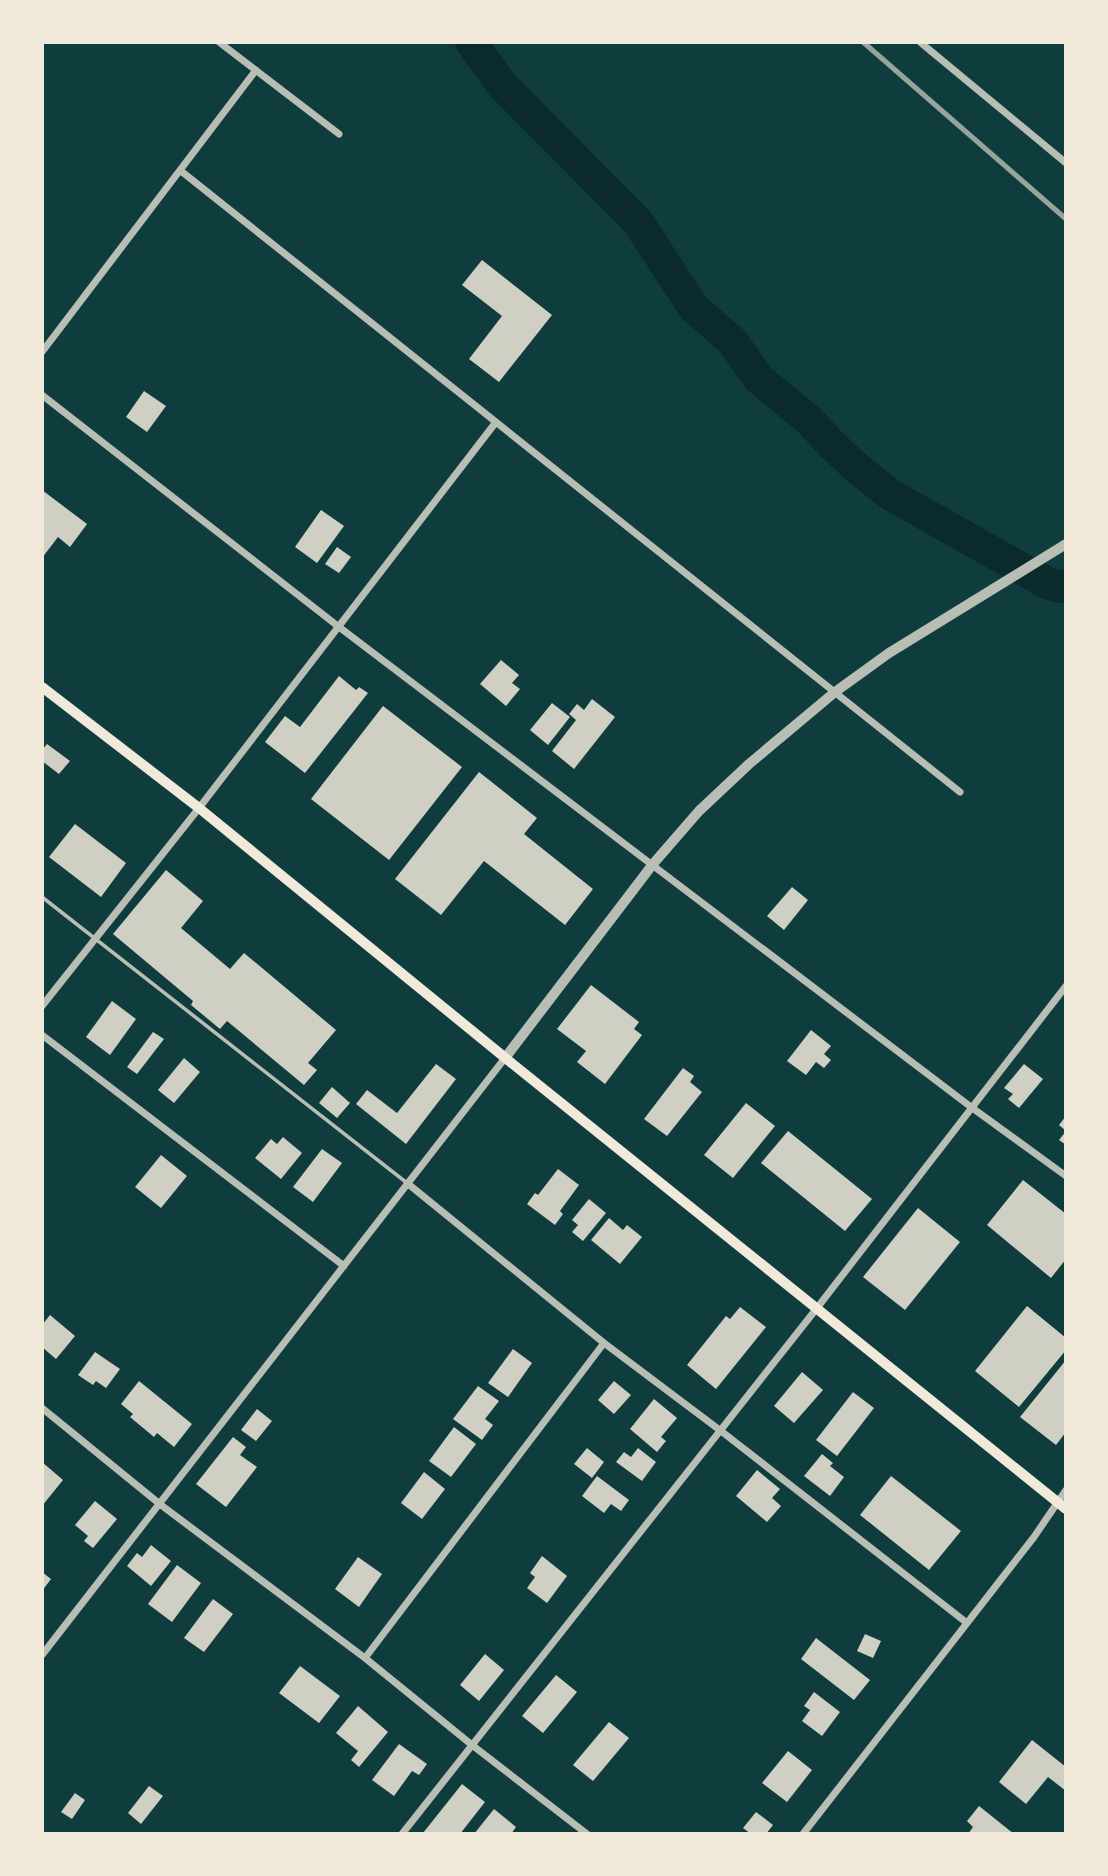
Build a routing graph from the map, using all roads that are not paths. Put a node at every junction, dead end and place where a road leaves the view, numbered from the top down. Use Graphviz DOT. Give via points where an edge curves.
graph roads {
  1 [pos="219,42"];
  2 [pos="920,42"];
  3 [pos="256,70"];
  4 [pos="339,134"];
  5 [pos="1066,163"];
  6 [pos="181,171"];
  7 [pos="42,352"];
  8 [pos="42,395"];
  9 [pos="496,422"];
  10 [pos="1066,544"];
  11 [pos="338,627"];
  12 [pos="42,687"];
  13 [pos="835,692"];
  14 [pos="960,792"];
  15 [pos="199,808"];
  16 [pos="653,864"];
  17 [pos="42,897"];
  18 [pos="95,939"];
  19 [pos="1066,986"];
  20 [pos="42,1006"];
  21 [pos="42,1035"];
  22 [pos="505,1058"];
  23 [pos="971,1107"];
  24 [pos="1066,1176"];
  25 [pos="407,1183"];
  26 [pos="344,1265"];
  27 [pos="817,1308"];
  28 [pos="604,1343"];
  29 [pos="42,1408"];
  30 [pos="721,1431"];
  31 [pos="1066,1490"];
  32 [pos="161,1504"];
  33 [pos="1062,1506"];
  34 [pos="967,1623"];
  35 [pos="42,1655"];
  36 [pos="365,1658"];
  37 [pos="472,1745"];
  38 [pos="401,1834"];
  39 [pos="587,1834"];
  40 [pos="803,1834"];
  1 -- 3 [label="street"];
  2 -- 5 [label="street"];
  3 -- 4 [label="street"];
  3 -- 6 [label="street"];
  6 -- 7 [label="street"];
  6 -- 9 [label="street"];
  8 -- 11 [label="street"];
  9 -- 11 [label="street"];
  9 -- 13 [label="street"];
  10 -- 13 [label="street" via="889,653"];
  11 -- 15 [label="street"];
  11 -- 16 [label="street"];
  12 -- 15 [label="main road"];
  13 -- 14 [label="street"];
  13 -- 16 [label="street" via="699,811"];
  15 -- 18 [label="street"];
  15 -- 22 [label="main road"];
  16 -- 22 [label="street"];
  16 -- 23 [label="street"];
  17 -- 18 [label="lane"];
  18 -- 20 [label="street"];
  18 -- 25 [label="lane"];
  19 -- 23 [label="street"];
  21 -- 26 [label="street"];
  22 -- 25 [label="street"];
  22 -- 27 [label="main road"];
  23 -- 24 [label="street"];
  23 -- 27 [label="street"];
  25 -- 26 [label="street"];
  25 -- 28 [label="street"];
  26 -- 32 [label="street"];
  27 -- 30 [label="street"];
  27 -- 33 [label="main road"];
  28 -- 30 [label="street"];
  28 -- 36 [label="street"];
  29 -- 32 [label="street"];
  30 -- 34 [label="street"];
  30 -- 37 [label="street"];
  31 -- 33 [label="street"];
  32 -- 35 [label="street"];
  32 -- 36 [label="street"];
  33 -- 34 [label="street"];
  34 -- 40 [label="street"];
  36 -- 37 [label="street"];
  37 -- 38 [label="street"];
  37 -- 39 [label="street"];
}
